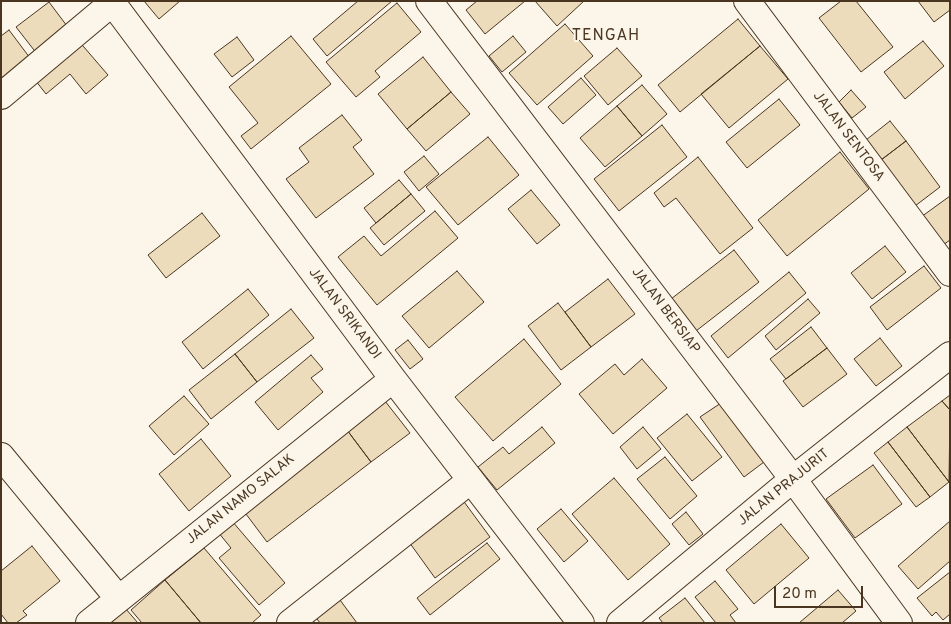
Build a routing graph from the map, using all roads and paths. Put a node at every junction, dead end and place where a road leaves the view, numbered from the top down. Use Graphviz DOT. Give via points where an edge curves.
graph roads {
  1 [pos="429,1"];
  2 [pos="747,1"];
  3 [pos="111,2"];
  4 [pos="1,96"];
  5 [pos="950,273"];
  6 [pos="950,355"];
  7 [pos="393,379"];
  8 [pos="1,456"];
  9 [pos="793,479"];
  10 [pos="471,480"];
  11 [pos="118,598"];
  12 [pos="89,623"];
  13 [pos="290,623"];
  14 [pos="581,623"];
  15 [pos="620,623"];
  16 [pos="899,623"];
  1 -- 9 [label="street, JALAN BERSIAP"];
  2 -- 5 [label="street, JALAN SENTOSA"];
  3 -- 4 [label="street"];
  3 -- 7 [label="street, JALAN SRIKANDI"];
  6 -- 9 [label="street, JALAN PRAJURIT"];
  7 -- 10 [label="street, JALAN SRIKANDI"];
  7 -- 11 [label="street, JALAN NAMO SALAK"];
  8 -- 11 [label="street"];
  9 -- 15 [label="street, JALAN PRAJURIT"];
  9 -- 16 [label="street, JALAN BERSIAP"];
  10 -- 13 [label="street"];
  10 -- 14 [label="street, JALAN SRIKANDI"];
  11 -- 12 [label="street, JALAN NAMO SALAK"];
}
